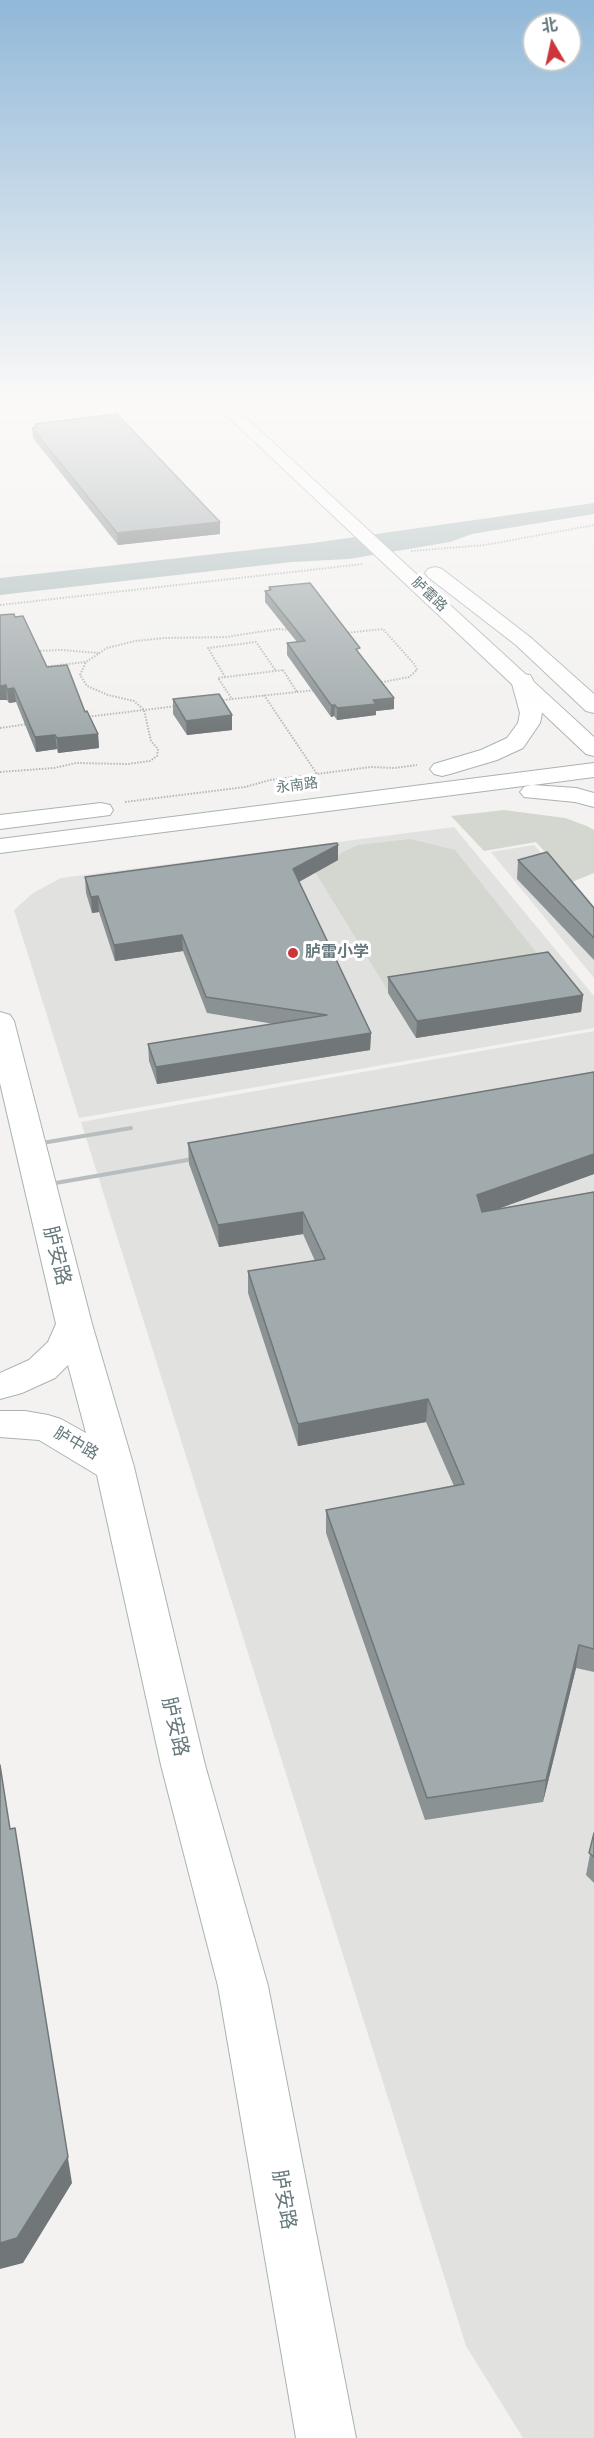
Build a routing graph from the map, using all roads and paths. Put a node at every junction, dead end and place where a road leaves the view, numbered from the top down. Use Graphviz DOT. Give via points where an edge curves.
graph roads {
  1 [pos="334,507"];
  2 [pos="594,525"];
  3 [pos="401,556"];
  4 [pos="0,605"];
  5 [pos="295,632"];
  6 [pos="342,633"];
  7 [pos="226,637"];
  8 [pos="230,645"];
  9 [pos="28,651"];
  10 [pos="99,653"];
  11 [pos="86,662"];
  12 [pos="32,668"];
  13 [pos="276,671"];
  14 [pos="225,677"];
  15 [pos="522,680"];
  16 [pos="377,683"];
  17 [pos="572,687"];
  18 [pos="320,689"];
  19 [pos="297,692"];
  20 [pos="594,694"];
  21 [pos="264,696"];
  22 [pos="232,699"];
  23 [pos="210,702"];
  24 [pos="188,704"];
  25 [pos="594,706"];
  26 [pos="144,710"];
  27 [pos="77,718"];
  28 [pos="33,724"];
  29 [pos="0,728"];
  30 [pos="594,750"];
  31 [pos="434,766"];
  32 [pos="594,770"];
  33 [pos="0,772"];
  34 [pos="317,774"];
  35 [pos="425,792"];
  36 [pos="594,800"];
  37 [pos="178,801"];
  38 [pos="118,805"];
  39 [pos="0,822"];
  40 [pos="0,846"];
  41 [pos="0,1021"];
  42 [pos="131,1128"];
  43 [pos="30,1145"];
  44 [pos="203,1157"];
  45 [pos="39,1186"];
  46 [pos="74,1324"];
  47 [pos="0,1386"];
  48 [pos="0,1424"];
  49 [pos="115,1467"];
  50 [pos="326,2438"];
  1 -- 3 [label="main road, 胪雷路" via="364,535"];
  2 -- 3 [label="path"];
  3 -- 4 [label="path"];
  3 -- 15 [label="main road, 胪雷路"];
  3 -- 17 [label="main road, 胪雷路" via="523,641"];
  5 -- 7 [label="path" via="278,629"];
  6 -- 16 [label="path" via="383,629 416,665 417,670 409,677"];
  7 -- 8 [label="path"];
  7 -- 10 [label="path" via="135,641"];
  8 -- 13 [label="path" via="256,642"];
  8 -- 14 [label="path" via="208,648"];
  9 -- 10 [label="path"];
  10 -- 11 [label="path"];
  11 -- 12 [label="path"];
  11 -- 26 [label="path" via="80,675 87,686 134,701"];
  13 -- 14 [label="path"];
  13 -- 19 [label="path" via="283,670"];
  14 -- 22 [label="path" via="218,678"];
  15 -- 30 [label="main road, 胪雷路"];
  15 -- 31 [label="main road" via="531,713 515,743 489,755"];
  17 -- 20 [label="main road"];
  17 -- 25 [label="main road, 胪雷路"];
  18 -- 19 [label="path"];
  19 -- 21 [label="path"];
  21 -- 22 [label="path"];
  21 -- 34 [label="path"];
  22 -- 23 [label="path"];
  24 -- 26 [label="path"];
  26 -- 27 [label="path"];
  26 -- 33 [label="path" via="151,741 158,749 157,756 150,761 76,763"];
  28 -- 29 [label="path"];
  30 -- 31 [label="main road, 永南路"];
  31 -- 34 [label="path"];
  31 -- 37 [label="main road, 永南路"];
  32 -- 35 [label="main road"];
  34 -- 38 [label="path"];
  35 -- 36 [label="main road" via="534,792"];
  35 -- 40 [label="main road"];
  38 -- 39 [label="main road"];
  41 -- 43 [label="main road, 胪安路"];
  42 -- 43 [label="lane"];
  43 -- 45 [label="main road, 胪安路"];
  44 -- 45 [label="lane"];
  45 -- 46 [label="main road, 胪安路"];
  46 -- 47 [label="main road" via="63,1348 42,1369"];
  46 -- 49 [label="main road, 胪安路"];
  48 -- 49 [label="main road, 胪中路" via="48,1428"];
  49 -- 50 [label="main road, 胪安路" via="183,1765 243,1986"];
}
